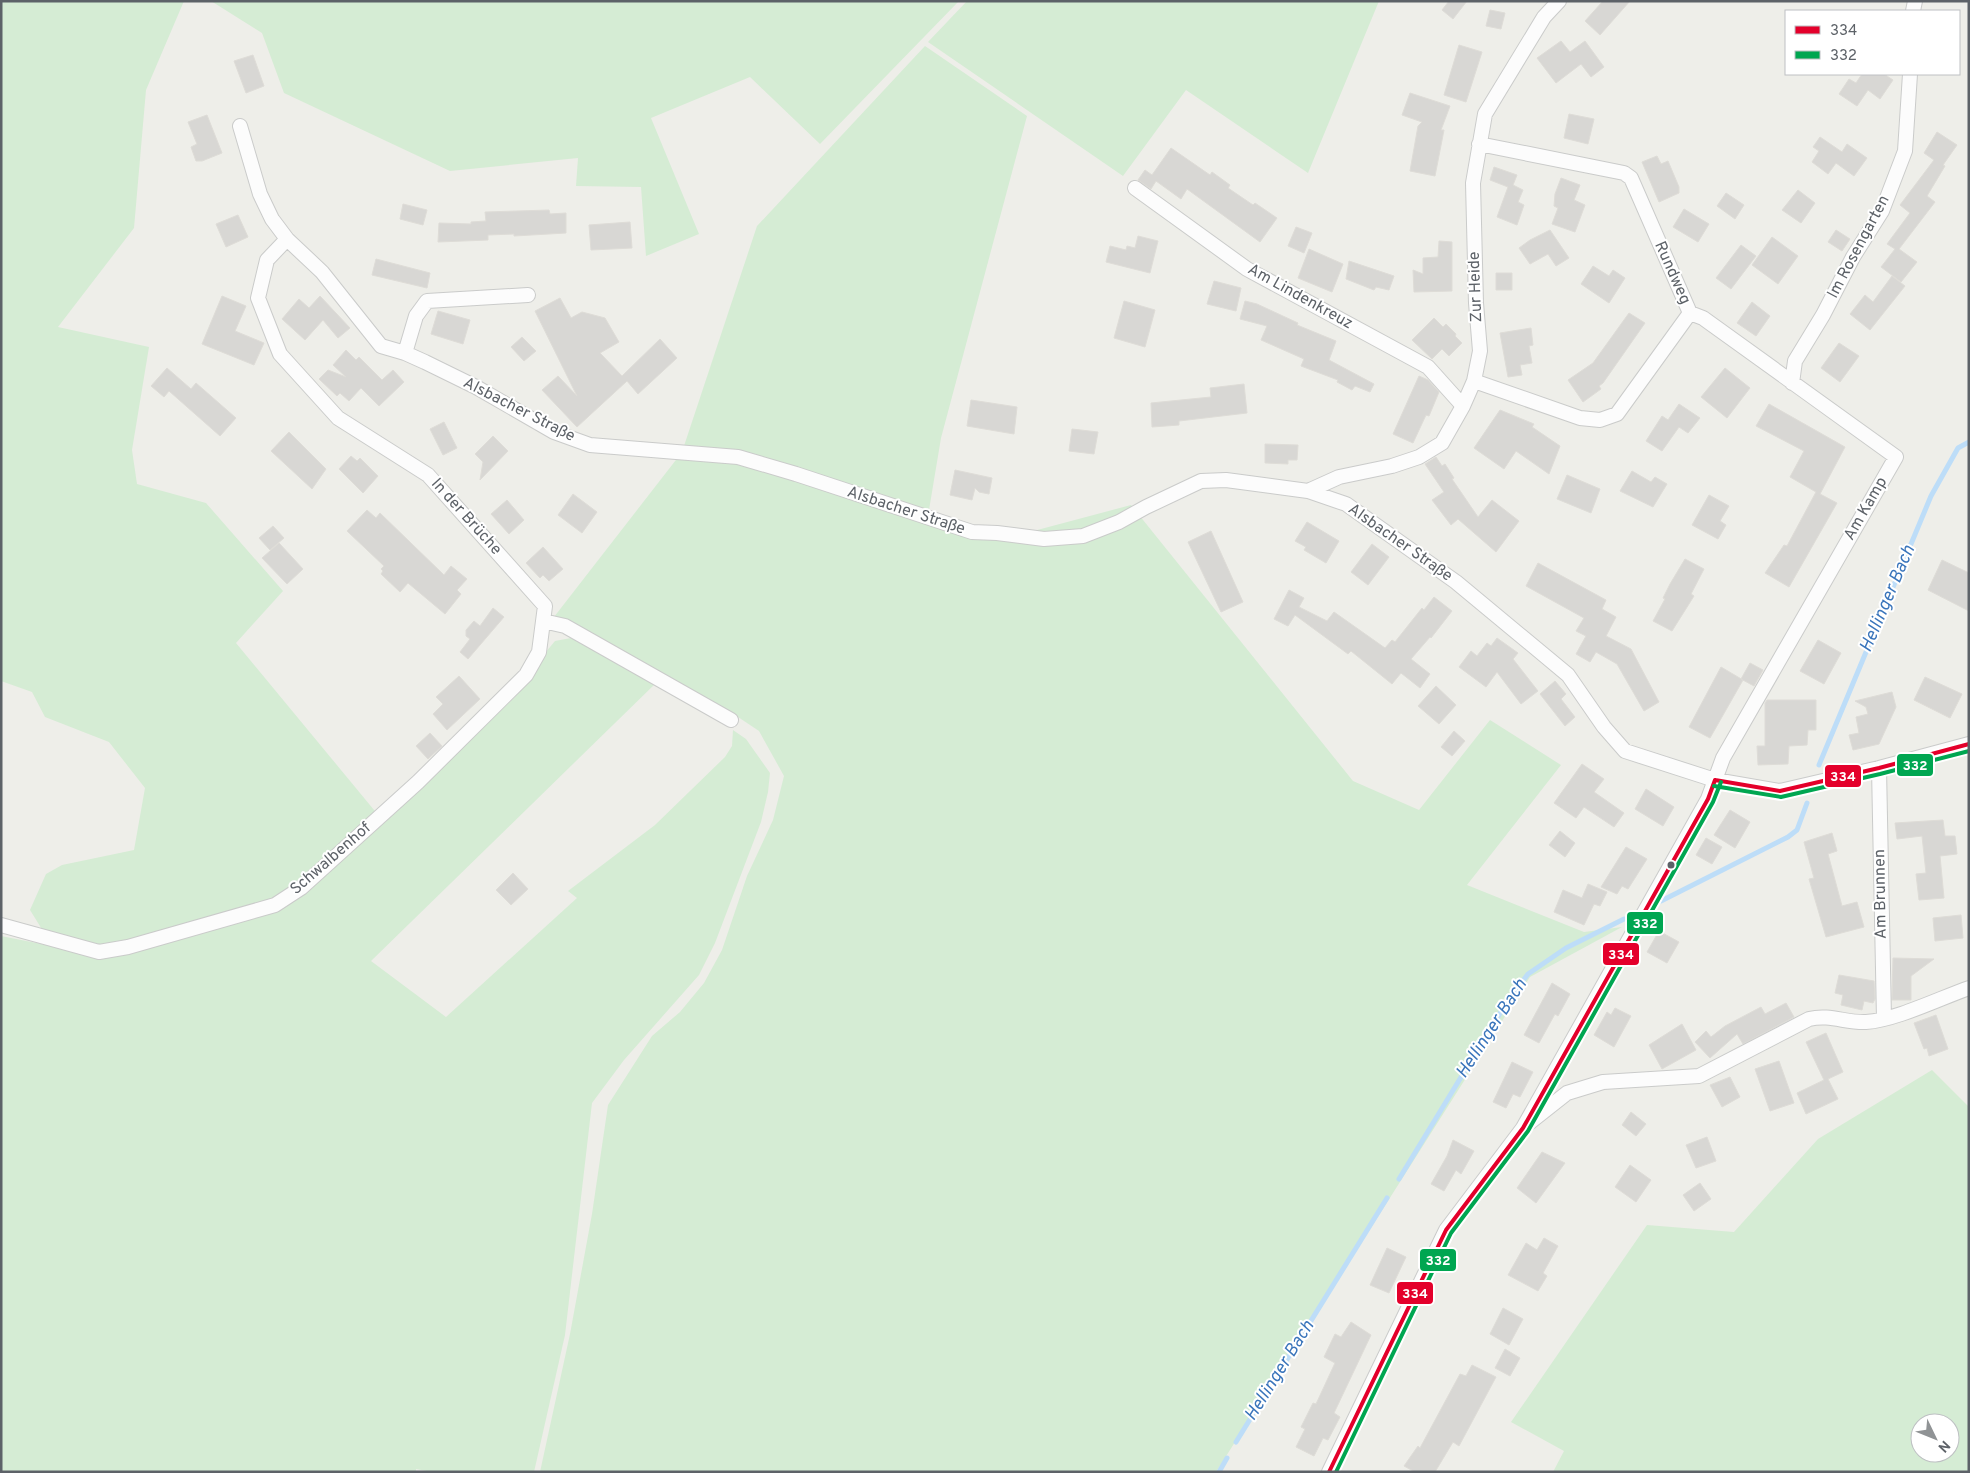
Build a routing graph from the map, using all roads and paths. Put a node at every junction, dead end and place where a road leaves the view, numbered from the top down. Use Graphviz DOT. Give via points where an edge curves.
graph roads {
  1 [pos="1559,1"];
  2 [pos="1910,75"];
  3 [pos="240,126"];
  4 [pos="1479,144"];
  5 [pos="1134,188"];
  6 [pos="287,239"];
  7 [pos="528,295"];
  8 [pos="1690,314"];
  9 [pos="405,353"];
  10 [pos="1474,381"];
  11 [pos="1792,384"];
  12 [pos="1463,406"];
  13 [pos="1308,492"];
  14 [pos="543,621"];
  15 [pos="731,720"];
  16 [pos="1967,741"];
  17 [pos="1879,768"];
  18 [pos="1715,780"];
  19 [pos="1,925"];
  20 [pos="1969,988"];
  21 [pos="1884,1019"];
  22 [pos="1523,1128"];
  23 [pos="1329,1472"];
  1 -- 4 [label="street, Zur Heide" via="1544,17 1485,114"];
  2 -- 11 [label="street, Im Rosengarten" via="1905,151 1882,211 1795,361"];
  3 -- 6 [label="street, Alsbacher Straße" via="260,194 272,219"];
  4 -- 8 [label="street, Rundweg" via="1624,173 1630,178"];
  4 -- 10 [label="street, Zur Heide" via="1473,183 1480,351"];
  5 -- 12 [label="street, Am Lindenkreuz" via="1260,277 1428,367"];
  6 -- 9 [label="street, Alsbacher Straße" via="322,272 381,346"];
  6 -- 14 [label="street, In der Brüche" via="266,260 258,298 280,354 338,418 428,475 545,606"];
  7 -- 9 [label="street" via="427,301 416,316"];
  8 -- 10 [label="street, Rundweg" via="1618,414 1600,420 1580,418"];
  8 -- 11 [label="street, Am Kamp" via="1703,318"];
  9 -- 13 [label="street, Alsbacher Straße" via="476,387 554,432 590,445 738,458 972,532 1044,540 1083,536 1119,522 1201,481 1226,480"];
  10 -- 12 [label="street, Zur Heide"];
  11 -- 18 [label="street, Am Kamp" via="1896,457 1723,758"];
  12 -- 13 [label="street, Zur Heide" via="1442,443 1419,457 1339,477"];
  13 -- 18 [label="street, Alsbacher Straße" via="1346,504 1456,582 1568,675 1625,751"];
  14 -- 15 [label="street" via="565,626"];
  14 -- 19 [label="street, Schwalbenhof" via="539,652 526,675 418,782 301,888 275,904 128,947 99,952"];
  16 -- 17 [label="street, Alsbacher Straße"];
  17 -- 18 [label="street, Alsbacher Straße" via="1780,791"];
  17 -- 21 [label="street, Am Brunnen"];
  18 -- 22 [label="street" via="1708,799"];
  20 -- 21 [label="street"];
  21 -- 22 [label="street" via="1864,1022 1822,1016 1699,1076 1603,1082 1566,1093"];
  22 -- 23 [label="street" via="1446,1230"];
}
